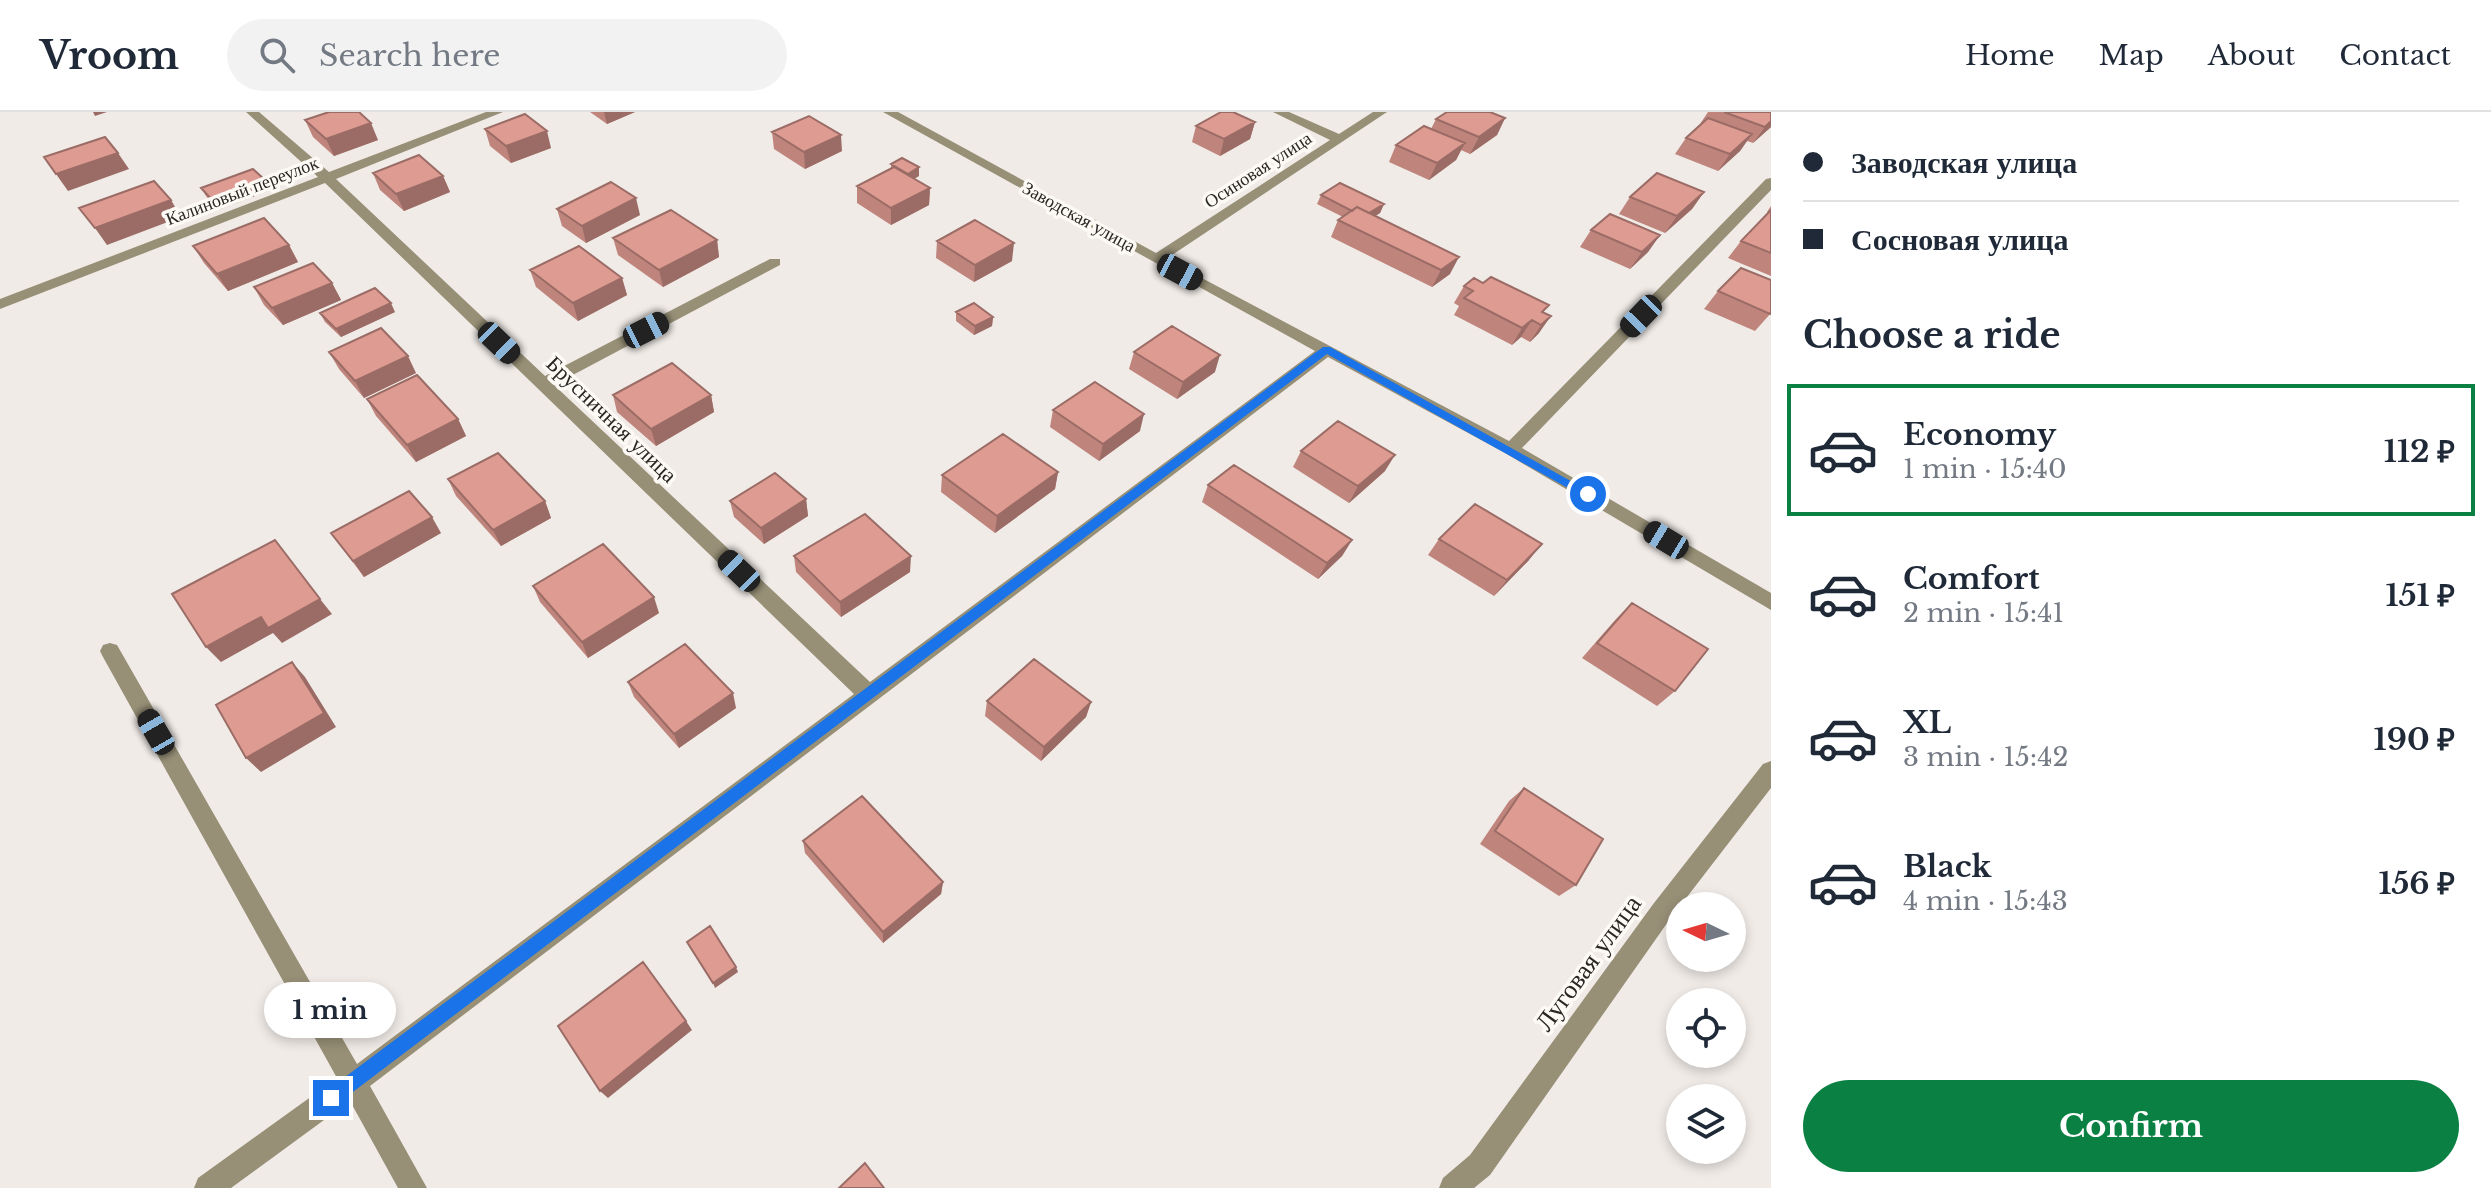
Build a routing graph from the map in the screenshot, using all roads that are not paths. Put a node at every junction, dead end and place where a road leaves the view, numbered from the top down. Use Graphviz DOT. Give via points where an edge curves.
graph roads {
  1 [pos="252,112"];
  2 [pos="497,112"];
  3 [pos="889,112"];
  4 [pos="1279,112"];
  5 [pos="1381,112"];
  6 [pos="1339,139"];
  7 [pos="326,177"];
  8 [pos="1771,182"];
  9 [pos="1156,259"];
  10 [pos="775,262"];
  11 [pos="0,304"];
  12 [pos="1327,350"];
  13 [pos="543,384"];
  14 [pos="1511,449"];
  15 [pos="1771,602"];
  16 [pos="110,651"];
  17 [pos="869,695"];
  18 [pos="1771,771"];
  19 [pos="354,1082"];
  20 [pos="208,1188"];
  21 [pos="413,1188"];
  22 [pos="1453,1188"];
  1 -- 7 [label="street, Брусничная улица"];
  2 -- 7 [label="street, Калиновый переулок"];
  3 -- 9 [label="street, Заводская улица"];
  4 -- 6 [label="street"];
  5 -- 6 [label="street, Осиновая улица"];
  6 -- 9 [label="street, Осиновая улица"];
  7 -- 11 [label="street, Калиновый переулок"];
  7 -- 13 [label="street, Брусничная улица"];
  8 -- 14 [label="street"];
  9 -- 12 [label="street, Заводская улица"];
  10 -- 13 [label="street"];
  12 -- 14 [label="street, Заводская улица"];
  12 -- 17 [label="street"];
  13 -- 17 [label="street, Брусничная улица"];
  14 -- 15 [label="street, Заводская улица"];
  16 -- 19 [label="street"];
  17 -- 19 [label="street"];
  18 -- 22 [label="street, Луговая улица" via="1662,911 1480,1165"];
  19 -- 20 [label="street"];
  19 -- 21 [label="street"];
}
